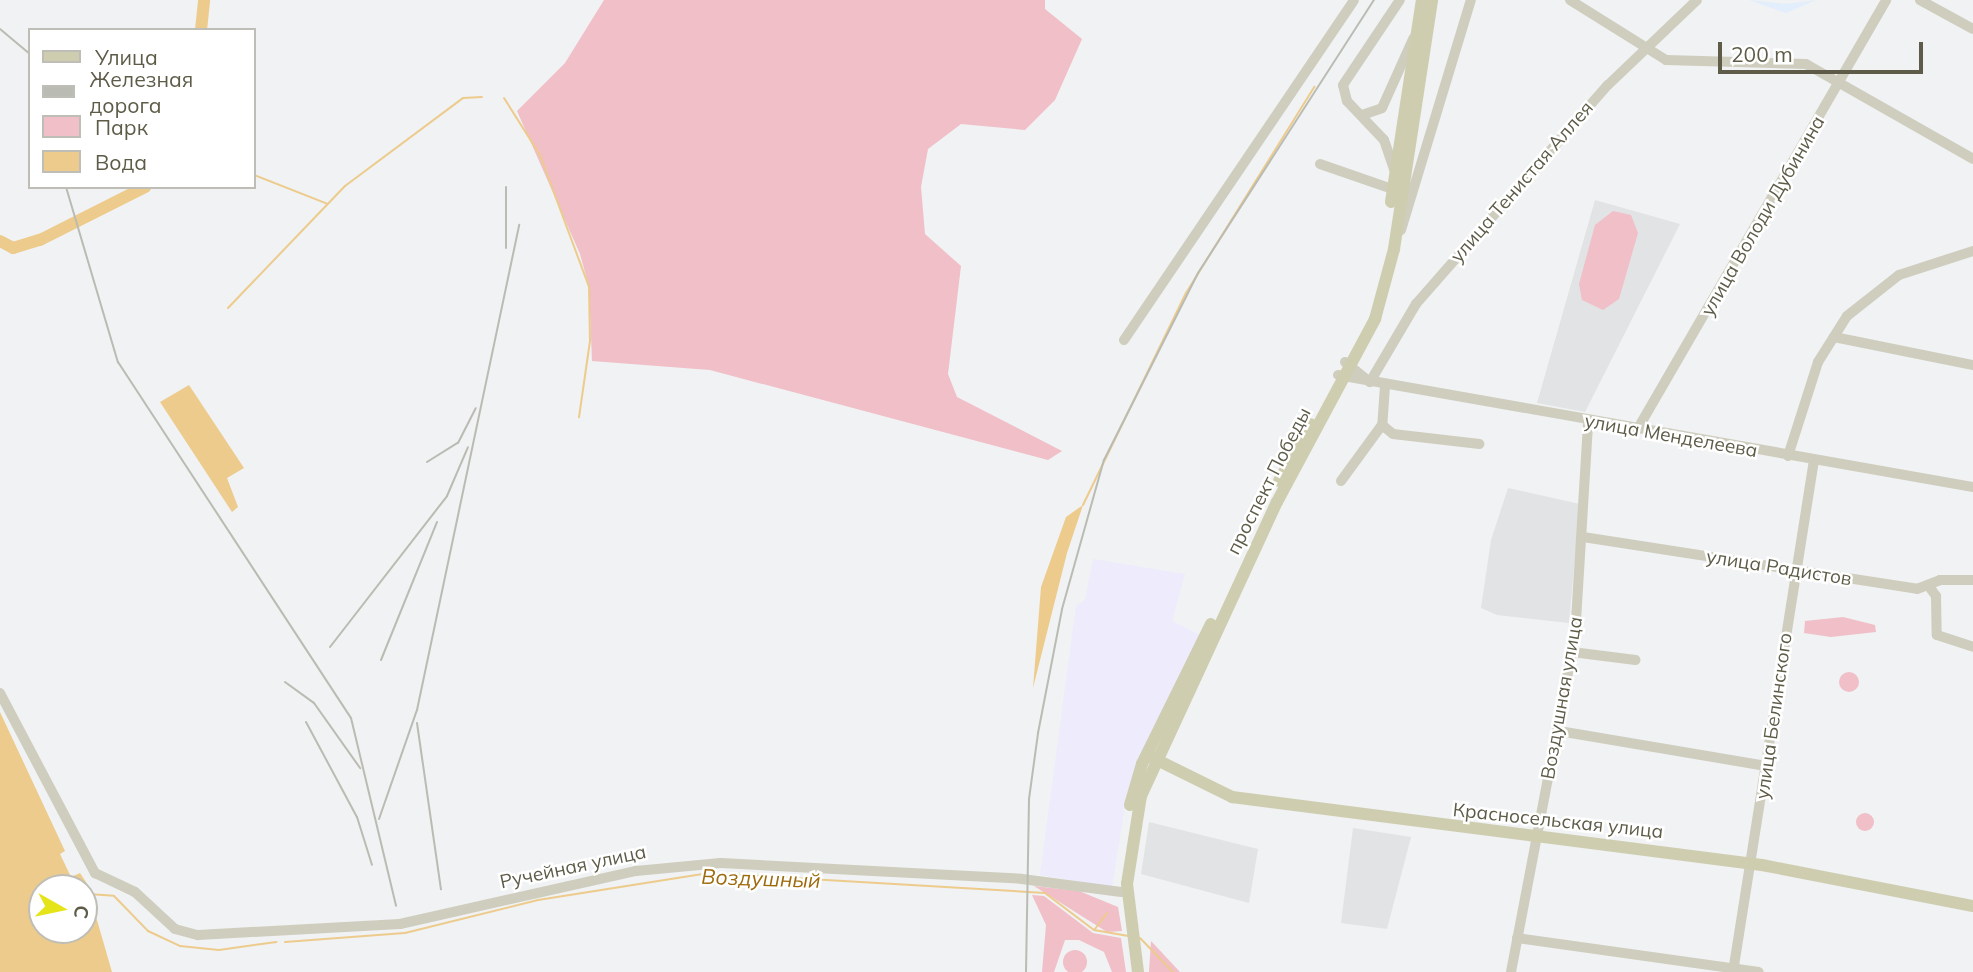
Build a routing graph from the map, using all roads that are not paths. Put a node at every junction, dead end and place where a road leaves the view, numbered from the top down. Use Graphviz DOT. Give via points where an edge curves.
graph roads {
  1 [pos="1354,0"];
  2 [pos="1400,0"];
  3 [pos="1422,0"];
  4 [pos="1432,0"];
  5 [pos="1471,0"];
  6 [pos="1570,0"];
  7 [pos="1697,0"];
  8 [pos="1886,0"];
  9 [pos="1920,0"];
  10 [pos="1973,29"];
  11 [pos="1415,33"];
  12 [pos="1647,52"];
  13 [pos="1842,80"];
  14 [pos="1362,115"];
  15 [pos="1408,137"];
  16 [pos="1428,150"];
  17 [pos="1973,159"];
  18 [pos="1320,163"];
  19 [pos="1394,170"];
  20 [pos="1392,189"];
  21 [pos="1394,249"];
  22 [pos="1973,251"];
  23 [pos="1834,337"];
  24 [pos="1124,340"];
  25 [pos="1973,365"];
  26 [pos="1344,370"];
  27 [pos="1370,382"];
  28 [pos="1385,386"];
  29 [pos="1588,422"];
  30 [pos="1381,425"];
  31 [pos="1637,430"];
  32 [pos="1479,443"];
  33 [pos="1788,456"];
  34 [pos="1814,460"];
  35 [pos="1341,481"];
  36 [pos="1973,487"];
  37 [pos="1583,537"];
  38 [pos="1795,571"];
  39 [pos="1973,580"];
  40 [pos="1928,585"];
  41 [pos="1973,647"];
  42 [pos="1572,652"];
  43 [pos="1635,660"];
  44 [pos="0,693"];
  45 [pos="1559,732"];
  46 [pos="1150,757"];
  47 [pos="1766,766"];
  48 [pos="1537,836"];
  49 [pos="1751,864"];
  50 [pos="1125,894"];
  51 [pos="1973,906"];
  52 [pos="1128,936"];
  53 [pos="1517,938"];
  54 [pos="1734,970"];
  55 [pos="1131,972"];
  56 [pos="1138,972"];
  57 [pos="1511,972"];
  58 [pos="1759,972"];
  1 -- 24 [label="street"];
  2 -- 14 [label="street" via="1345,76 1342,93"];
  3 -- 11 [label="main road, проспект Победы"];
  4 -- 15 [label="main road, проспект Победы"];
  5 -- 16 [label="street"];
  6 -- 12 [label="street"];
  7 -- 12 [label="street, улица Тенистая Аллея"];
  8 -- 13 [label="street, улица Володи Дубинина"];
  9 -- 10 [label="street"];
  11 -- 14 [label="street" via="1382,108"];
  11 -- 19 [label="main road, проспект Победы"];
  12 -- 13 [label="street" via="1686,64 1806,64"];
  12 -- 27 [label="street, улица Тенистая Аллея" via="1608,85 1416,304"];
  13 -- 17 [label="street"];
  13 -- 31 [label="street, улица Володи Дубинина"];
  14 -- 19 [label="street" via="1384,140"];
  15 -- 16 [label="street" via="1414,150"];
  15 -- 21 [label="main road, проспект Победы"];
  16 -- 21 [label="street"];
  18 -- 20 [label="street"];
  19 -- 20 [label="main road, проспект Победы"];
  20 -- 26 [label="main road, проспект Победы" via="1377,288"];
  21 -- 26 [label="main road, проспект Победы" via="1375,319"];
  22 -- 23 [label="street" via="1899,275 1847,316"];
  23 -- 25 [label="street"];
  23 -- 33 [label="street" via="1818,362"];
  26 -- 27 [label="street, улица Менделеева"];
  26 -- 46 [label="main road, проспект Победы"];
  27 -- 28 [label="street, улица Менделеева"];
  28 -- 29 [label="street, улица Менделеева"];
  28 -- 30 [label="street"];
  29 -- 31 [label="street, улица Менделеева"];
  29 -- 37 [label="street, Воздушная улица"];
  30 -- 32 [label="street" via="1393,434"];
  30 -- 35 [label="street"];
  31 -- 33 [label="street, улица Менделеева"];
  33 -- 34 [label="street, улица Менделеева"];
  34 -- 36 [label="street, улица Менделеева"];
  34 -- 38 [label="street, улица Белинского"];
  37 -- 38 [label="street, улица Радистов"];
  37 -- 42 [label="street, Воздушная улица"];
  38 -- 40 [label="street, улица Радистов" via="1917,589"];
  38 -- 47 [label="street, улица Белинского"];
  39 -- 40 [label="street, улица Радистов"];
  40 -- 41 [label="street" via="1936,596 1937,635"];
  42 -- 43 [label="street"];
  42 -- 45 [label="street, Воздушная улица"];
  44 -- 50 [label="street, Ручейная улица" via="90,867 135,892 175,929 198,935 400,923 636,871 721,863 1020,879"];
  45 -- 47 [label="street"];
  45 -- 48 [label="street, Воздушная улица"];
  46 -- 48 [label="main road, Красносельская улица" via="1232,797"];
  46 -- 50 [label="main road, проспект Победы" via="1130,807"];
  47 -- 49 [label="street, улица Белинского"];
  48 -- 49 [label="main road, Красносельская улица"];
  48 -- 53 [label="street, Воздушная улица"];
  49 -- 51 [label="main road, Красносельская улица"];
  49 -- 54 [label="street, улица Белинского"];
  50 -- 52 [label="main road, проспект Победы"];
  52 -- 55 [label="main road, проспект Победы"];
  52 -- 56 [label="main road, проспект Победы"];
  53 -- 54 [label="street"];
  53 -- 57 [label="street, Воздушная улица"];
  54 -- 58 [label="street"];
}
